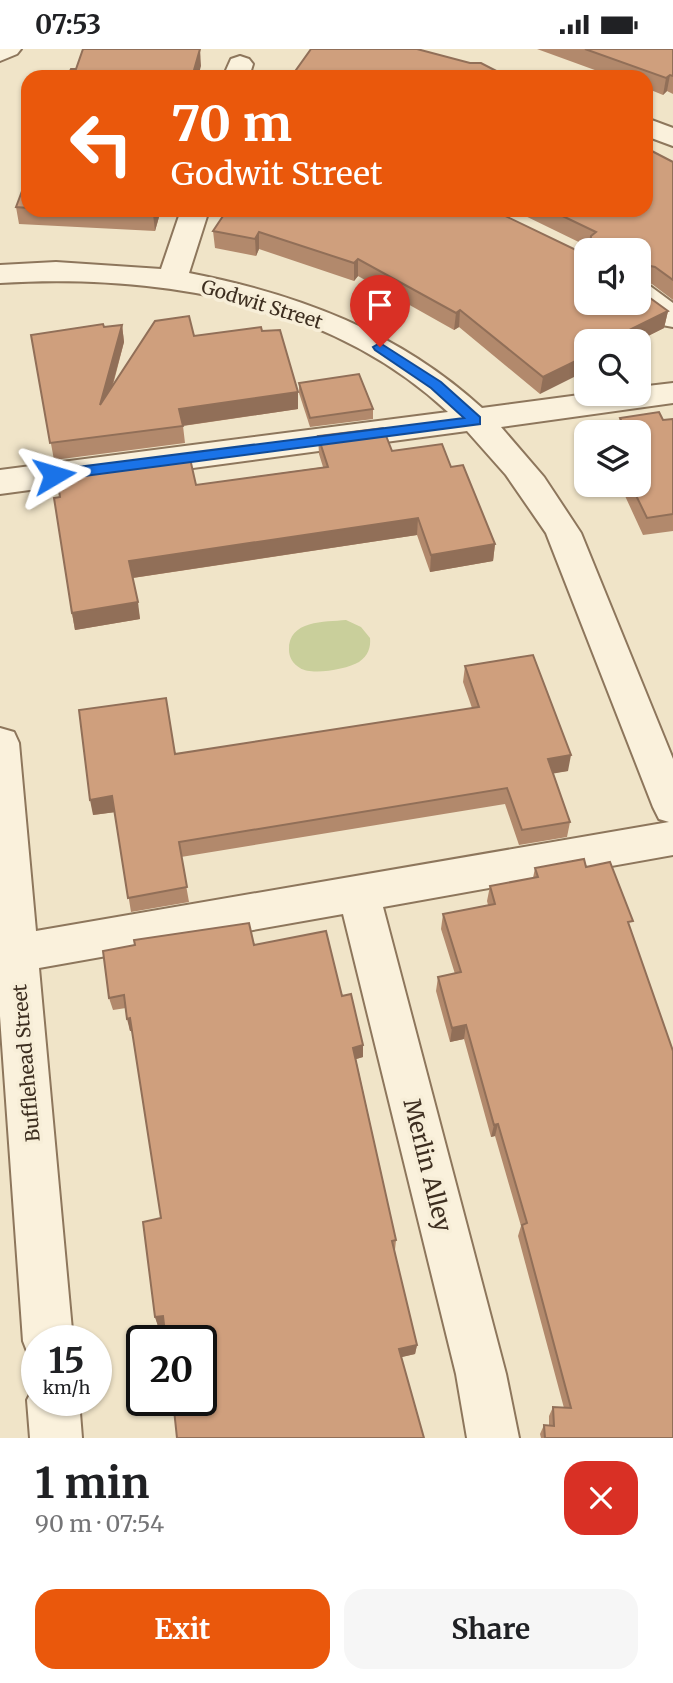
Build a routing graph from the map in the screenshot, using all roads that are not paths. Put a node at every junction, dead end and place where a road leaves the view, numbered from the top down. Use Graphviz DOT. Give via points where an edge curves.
graph roads {
  1 [pos="8,49"];
  2 [pos="0,53"];
  3 [pos="653,129"];
  4 [pos="673,138"];
  5 [pos="193,217"];
  6 [pos="0,274"];
  7 [pos="173,278"];
  8 [pos="651,301"];
  9 [pos="673,318"];
  10 [pos="673,393"];
  11 [pos="475,421"];
  12 [pos="0,482"];
  13 [pos="0,743"];
  14 [pos="673,807"];
  15 [pos="673,838"];
  16 [pos="359,894"];
  17 [pos="8,955"];
  18 [pos="46,1325"];
  19 [pos="54,1416"];
  20 [pos="56,1438"];
  21 [pos="493,1438"];
  1 -- 2 [label="street"];
  3 -- 4 [label="street"];
  5 -- 7 [label="street"];
  6 -- 7 [label="street, Godwit Street" via="64,271"];
  7 -- 11 [label="street, Godwit Street" via="245,294 316,318 380,347 436,385"];
  8 -- 9 [label="street"];
  10 -- 11 [label="street"];
  11 -- 12 [label="street"];
  11 -- 14 [label="street, Godwit Street" via="559,525"];
  13 -- 17 [label="street, Bufflehead Street"];
  15 -- 16 [label="street"];
  16 -- 17 [label="street"];
  16 -- 21 [label="street, Merlin Alley" via="481,1374"];
  17 -- 18 [label="street, Bufflehead Street"];
  19 -- 20 [label="street"];
}
